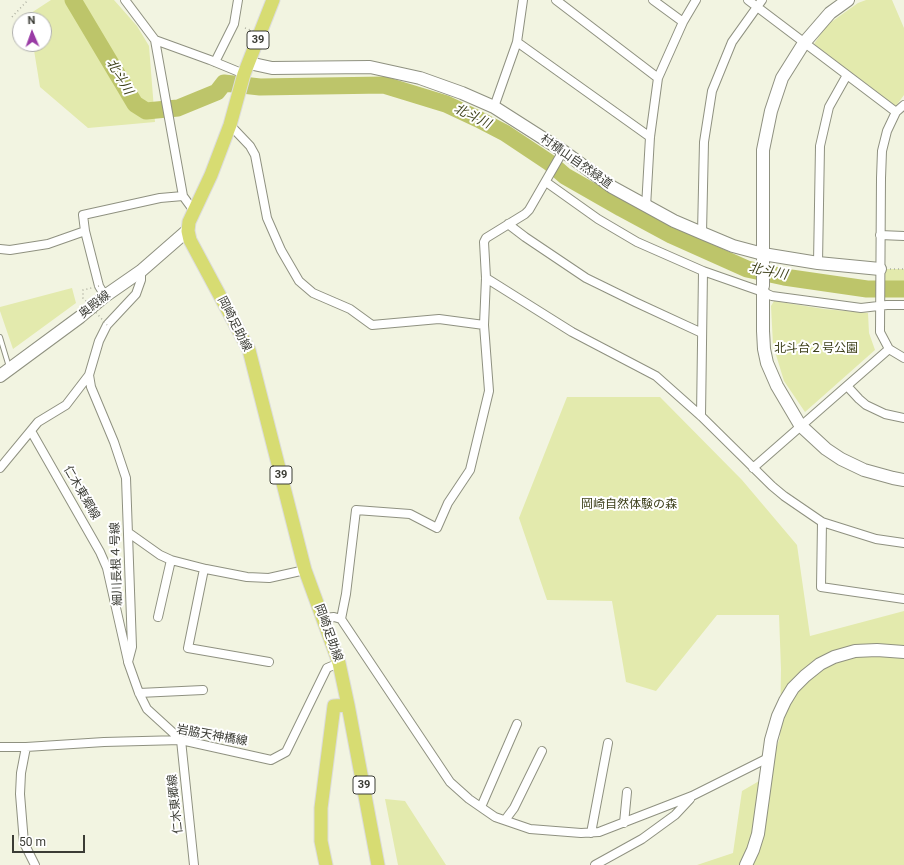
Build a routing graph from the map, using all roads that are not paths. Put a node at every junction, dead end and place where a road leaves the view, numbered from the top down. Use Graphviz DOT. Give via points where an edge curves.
graph roads {
  1 [pos="125,0"];
  2 [pos="238,0"];
  3 [pos="273,0"];
  4 [pos="523,0"];
  5 [pos="556,0"];
  6 [pos="653,0"];
  7 [pos="696,0"];
  8 [pos="748,0"];
  9 [pos="848,0"];
  10 [pos="759,3"];
  11 [pos="683,22"];
  12 [pos="155,40"];
  13 [pos="517,42"];
  14 [pos="804,43"];
  15 [pos="215,62"];
  16 [pos="847,75"];
  17 [pos="244,77"];
  18 [pos="658,78"];
  19 [pos="904,105"];
  20 [pos="494,107"];
  21 [pos="896,112"];
  22 [pos="230,125"];
  23 [pos="650,137"];
  24 [pos="561,154"];
  25 [pos="548,178"];
  26 [pos="183,196"];
  27 [pos="646,207"];
  28 [pos="194,211"];
  29 [pos="508,224"];
  30 [pos="188,230"];
  31 [pos="85,231"];
  32 [pos="702,233"];
  33 [pos="880,235"];
  34 [pos="904,236"];
  35 [pos="0,250"];
  36 [pos="763,258"];
  37 [pos="818,263"];
  38 [pos="142,271"];
  39 [pos="703,271"];
  40 [pos="880,272"];
  41 [pos="486,278"];
  42 [pos="763,289"];
  43 [pos="102,291"];
  44 [pos="880,303"];
  45 [pos="904,305"];
  46 [pos="484,325"];
  47 [pos="702,333"];
  48 [pos="0,337"];
  49 [pos="889,349"];
  50 [pos="904,358"];
  51 [pos="5,373"];
  52 [pos="89,375"];
  53 [pos="847,386"];
  54 [pos="701,416"];
  55 [pos="904,418"];
  56 [pos="800,425"];
  57 [pos="31,431"];
  58 [pos="0,468"];
  59 [pos="753,468"];
  60 [pos="904,480"];
  61 [pos="822,522"];
  62 [pos="128,533"];
  63 [pos="904,543"];
  64 [pos="171,560"];
  65 [pos="204,569"];
  66 [pos="305,570"];
  67 [pos="904,599"];
  68 [pos="158,617"];
  69 [pos="323,618"];
  70 [pos="341,619"];
  71 [pos="904,652"];
  72 [pos="128,662"];
  73 [pos="269,662"];
  74 [pos="339,663"];
  75 [pos="203,690"];
  76 [pos="139,693"];
  77 [pos="348,705"];
  78 [pos="517,724"];
  79 [pos="181,740"];
  80 [pos="608,743"];
  81 [pos="0,747"];
  82 [pos="26,747"];
  83 [pos="542,751"];
  84 [pos="768,758"];
  85 [pos="627,792"];
  86 [pos="692,796"];
  87 [pos="481,807"];
  88 [pos="505,820"];
  89 [pos="624,823"];
  90 [pos="591,833"];
  91 [pos="35,865"];
  92 [pos="194,865"];
  93 [pos="326,865"];
  94 [pos="378,865"];
  95 [pos="595,865"];
  96 [pos="746,865"];
  1 -- 12 [label="street"];
  2 -- 15 [label="street" via="234,24"];
  3 -- 17 [label="main road, 39"];
  4 -- 13 [label="street"];
  5 -- 18 [label="street"];
  6 -- 11 [label="street"];
  7 -- 11 [label="street"];
  8 -- 10 [label="street"];
  9 -- 14 [label="street" via="830,13"];
  10 -- 14 [label="street"];
  10 -- 32 [label="street" via="732,42 712,91 704,142"];
  11 -- 18 [label="street"];
  12 -- 15 [label="street"];
  12 -- 26 [label="street"];
  13 -- 20 [label="street"];
  13 -- 23 [label="street"];
  14 -- 16 [label="street"];
  14 -- 36 [label="street" via="782,78 771,111 763,150"];
  15 -- 17 [label="street"];
  16 -- 21 [label="street"];
  16 -- 37 [label="street" via="829,107 820,146"];
  17 -- 20 [label="street, 村積山自然緑道" via="272,68 370,67 420,78"];
  17 -- 22 [label="main road, 39"];
  18 -- 23 [label="street"];
  19 -- 21 [label="street"];
  20 -- 24 [label="street, 村積山自然緑道"];
  21 -- 33 [label="street" via="887,131 882,151"];
  22 -- 28 [label="main road, 39"];
  22 -- 46 [label="street" via="256,155 267,218 281,250 300,281 313,293 350,309 372,325 440,319"];
  23 -- 27 [label="street"];
  24 -- 25 [label="street"];
  24 -- 27 [label="street, 村積山自然緑道"];
  25 -- 29 [label="street" via="529,210"];
  25 -- 39 [label="street" via="598,219 637,242"];
  26 -- 28 [label="street"];
  26 -- 31 [label="street" via="160,198 83,215"];
  27 -- 32 [label="street, 村積山自然緑道"];
  28 -- 30 [label="main road, 39"];
  29 -- 41 [label="street" via="484,242"];
  29 -- 47 [label="street" via="586,278"];
  30 -- 38 [label="street, 奥殿線"];
  30 -- 66 [label="main road, 岡崎足助線 / 39" via="190,240 249,350"];
  31 -- 35 [label="street" via="48,244"];
  31 -- 43 [label="street"];
  32 -- 36 [label="street, 村積山自然緑道"];
  33 -- 34 [label="street"];
  33 -- 40 [label="street"];
  36 -- 37 [label="street, 村積山自然緑道"];
  36 -- 42 [label="street"];
  37 -- 40 [label="street, 村積山自然緑道"];
  38 -- 43 [label="street, 奥殿線"];
  38 -- 52 [label="street" via="136,294 107,325 99,341"];
  39 -- 42 [label="street"];
  39 -- 47 [label="street"];
  40 -- 44 [label="street"];
  41 -- 46 [label="street"];
  41 -- 54 [label="street" via="572,332 656,376"];
  42 -- 44 [label="street" via="772,296 861,308"];
  42 -- 56 [label="street" via="764,349 777,386"];
  43 -- 51 [label="street, 奥殿線" via="80,317"];
  44 -- 45 [label="street"];
  44 -- 49 [label="street" via="880,332"];
  46 -- 70 [label="street" via="489,391 470,470 448,503 437,528 410,514 356,510"];
  47 -- 54 [label="street"];
  48 -- 51 [label="lane"];
  49 -- 50 [label="street"];
  49 -- 53 [label="street"];
  52 -- 57 [label="street" via="66,405 38,422"];
  52 -- 62 [label="street, 細川長根４号線" via="91,387 126,478"];
  53 -- 55 [label="street" via="859,399 876,410"];
  53 -- 56 [label="street"];
  54 -- 59 [label="street"];
  56 -- 59 [label="street"];
  56 -- 60 [label="street" via="841,459 864,470"];
  57 -- 58 [label="street"];
  57 -- 72 [label="street, 仁木東郷線" via="105,563"];
  59 -- 61 [label="street" via="784,496"];
  61 -- 63 [label="street" via="876,538"];
  61 -- 67 [label="street" via="821,587"];
  62 -- 64 [label="street"];
  62 -- 72 [label="street, 細川長根４号線" via="132,647"];
  64 -- 65 [label="street"];
  64 -- 68 [label="street"];
  65 -- 66 [label="street" via="247,577 269,578"];
  65 -- 73 [label="street" via="188,648"];
  66 -- 69 [label="main road, 岡崎足助線 / 39"];
  69 -- 70 [label="street"];
  69 -- 74 [label="main road, 岡崎足助線 / 39"];
  70 -- 87 [label="street" via="450,782"];
  71 -- 84 [label="street" via="855,651 820,664 793,688 785,701 778,716"];
  72 -- 76 [label="street"];
  74 -- 77 [label="main road, 岡崎足助線 / 39"];
  74 -- 79 [label="street, 岩脇天神橋線" via="327,668 286,752 271,760"];
  75 -- 76 [label="street"];
  76 -- 79 [label="street" via="147,709"];
  77 -- 93 [label="main road" via="334,706 321,808 321,841"];
  77 -- 94 [label="main road, 岡崎足助線 / 39"];
  78 -- 87 [label="street"];
  79 -- 82 [label="street, 岩脇天神橋線"];
  79 -- 92 [label="street, 仁木東郷線"];
  80 -- 90 [label="street"];
  81 -- 82 [label="street, 岩脇天神橋線"];
  82 -- 91 [label="street" via="20,794 24,843"];
  83 -- 88 [label="street" via="528,782"];
  84 -- 86 [label="street"];
  84 -- 96 [label="street" via="758,834"];
  85 -- 89 [label="street"];
  86 -- 89 [label="street"];
  86 -- 95 [label="street" via="675,815 642,839"];
  87 -- 88 [label="street"];
  88 -- 90 [label="street" via="530,829"];
  89 -- 90 [label="street"];
}
